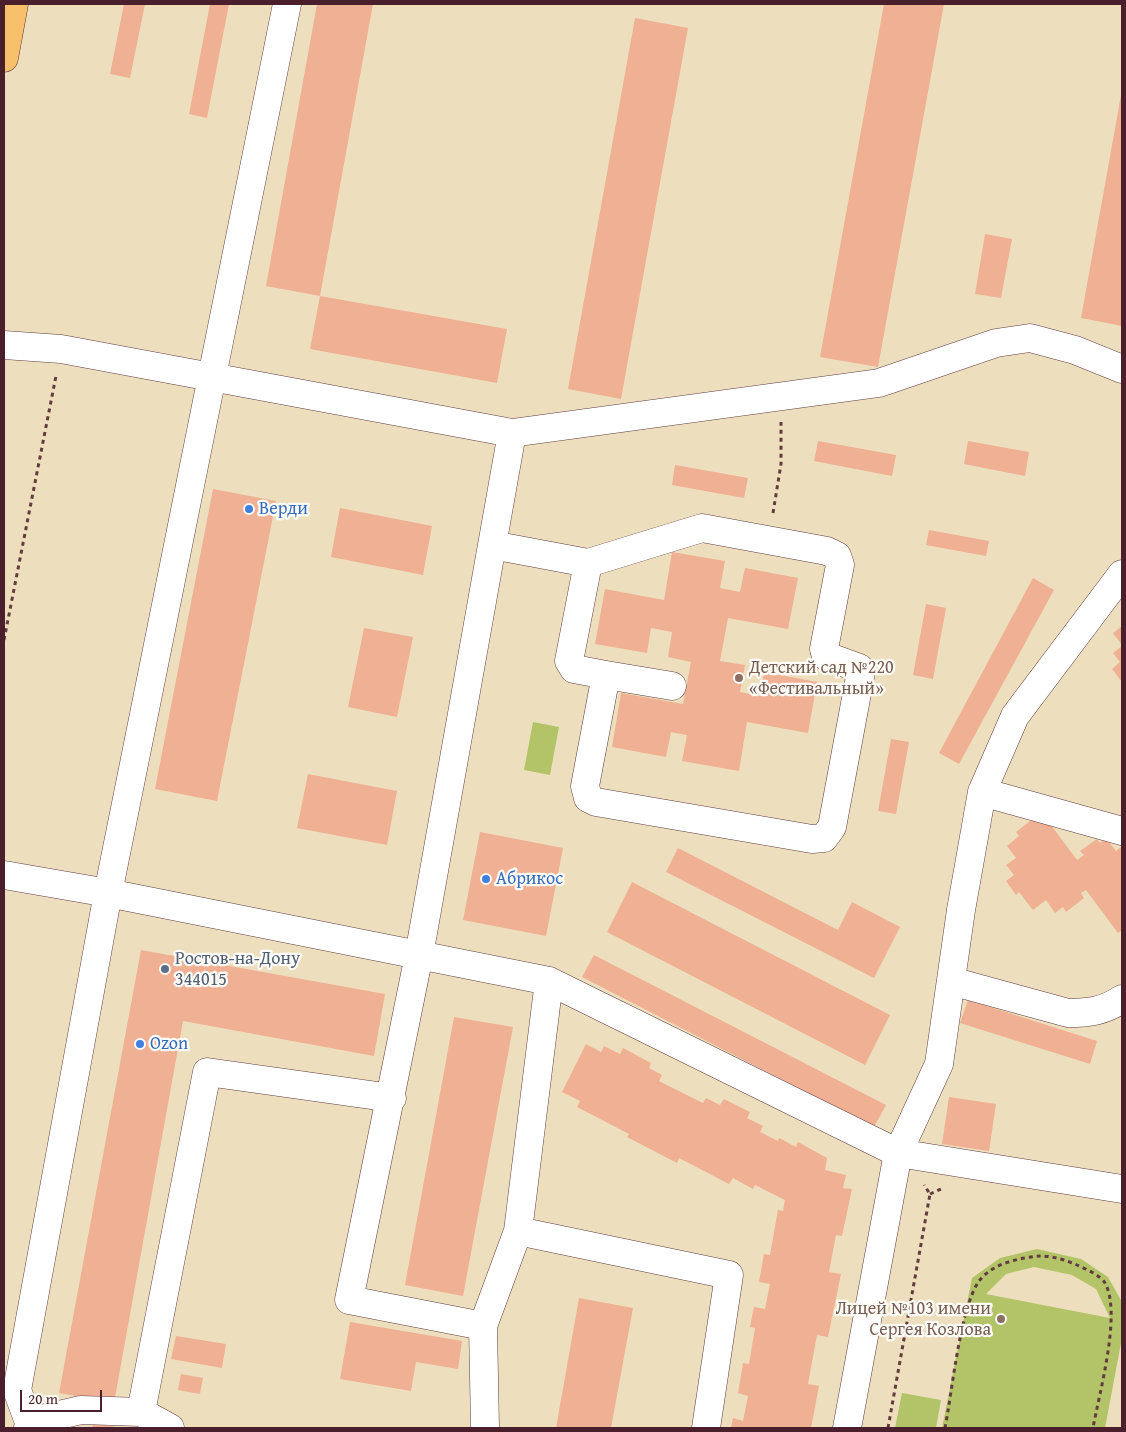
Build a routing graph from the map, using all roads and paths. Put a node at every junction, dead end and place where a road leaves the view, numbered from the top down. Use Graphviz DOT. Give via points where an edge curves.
graph roads {
  1 [pos="14,4"];
  2 [pos="287,4"];
  3 [pos="4,58"];
  4 [pos="4,345"];
  5 [pos="61,349"];
  6 [pos="1122,369"];
  7 [pos="213,377"];
  8 [pos="777,397"];
  9 [pos="512,433"];
  10 [pos="768,540"];
  11 [pos="492,545"];
  12 [pos="588,563"];
  13 [pos="1122,574"];
  14 [pos="4,640"];
  15 [pos="606,675"];
  16 [pos="672,686"];
  17 [pos="982,792"];
  18 [pos="1122,831"];
  19 [pos="4,875"];
  20 [pos="108,893"];
  21 [pos="419,955"];
  22 [pos="549,981"];
  23 [pos="951,981"];
  24 [pos="1122,999"];
  25 [pos="392,1098"];
  26 [pos="910,1155"];
  27 [pos="1122,1189"];
  28 [pos="518,1231"];
  29 [pos="483,1326"];
  30 [pos="141,1412"];
  31 [pos="28,1425"];
  32 [pos="170,1428"];
  33 [pos="484,1428"];
  34 [pos="706,1428"];
  35 [pos="847,1428"];
  36 [pos="888,1428"];
  37 [pos="945,1428"];
  38 [pos="1093,1428"];
  1 -- 3 [label="main road"];
  2 -- 7 [label="lane"];
  4 -- 5 [label="lane"];
  5 -- 7 [label="lane"];
  5 -- 14 [label="path"];
  6 -- 8 [label="lane" via="1075,350 1030,338 996,343 879,383"];
  7 -- 9 [label="lane"];
  7 -- 20 [label="lane"];
  8 -- 9 [label="lane"];
  8 -- 10 [label="path" via="782,430 781,464"];
  9 -- 11 [label="lane"];
  10 -- 12 [label="lane" via="702,528"];
  10 -- 15 [label="lane" via="828,551 837,556 840,565 824,650 826,656 859,668 860,677 832,827 824,838 782,834 588,798 585,786"];
  11 -- 12 [label="lane"];
  11 -- 21 [label="lane"];
  12 -- 15 [label="lane" via="569,662 574,669"];
  13 -- 17 [label="lane" via="1015,716"];
  15 -- 16 [label="lane"];
  17 -- 18 [label="lane"];
  17 -- 23 [label="lane"];
  19 -- 20 [label="lane"];
  20 -- 21 [label="lane"];
  20 -- 31 [label="lane" via="17,1390"];
  21 -- 22 [label="lane"];
  21 -- 25 [label="lane"];
  22 -- 26 [label="lane"];
  22 -- 28 [label="lane"];
  23 -- 24 [label="lane" via="1068,1013 1108,1009"];
  23 -- 26 [label="lane" via="939,1064"];
  25 -- 29 [label="lane" via="349,1300"];
  25 -- 30 [label="lane" via="207,1072"];
  26 -- 27 [label="lane"];
  26 -- 35 [label="lane"];
  26 -- 36 [label="path" via="930,1194"];
  28 -- 29 [label="lane"];
  28 -- 34 [label="lane" via="730,1275"];
  29 -- 33 [label="lane"];
  30 -- 31 [label="lane" via="81,1410"];
  30 -- 32 [label="lane"];
  37 -- 38 [label="path" via="967,1305 980,1281 998,1266 1022,1257 1046,1256 1088,1270 1104,1282 1112,1302"];
}
